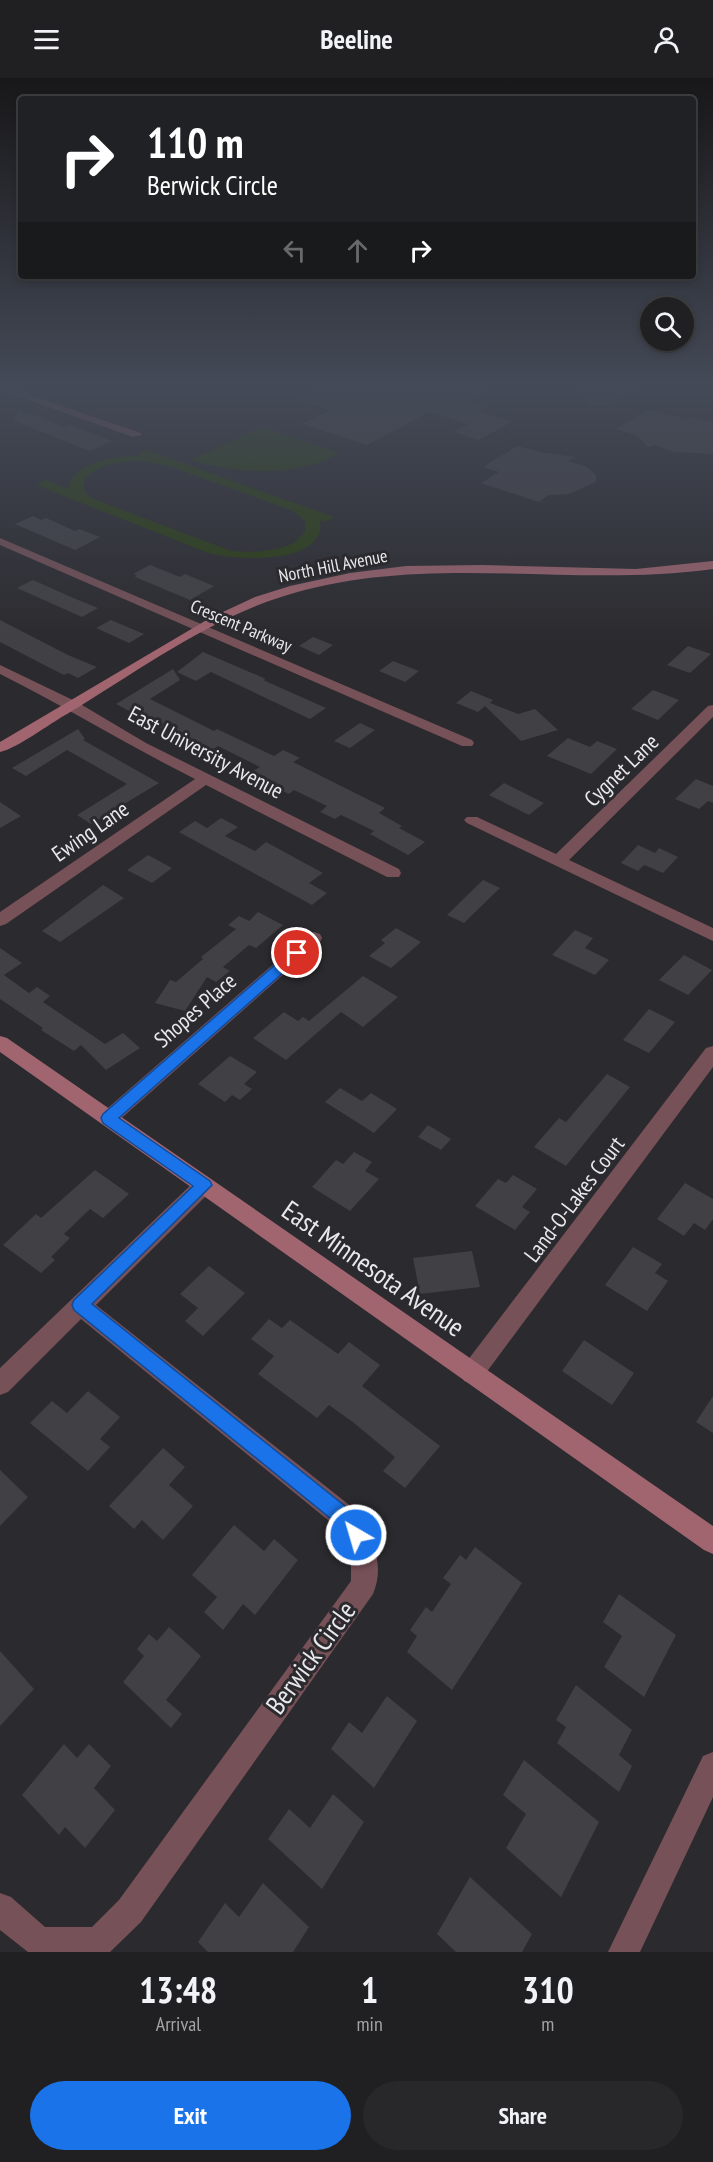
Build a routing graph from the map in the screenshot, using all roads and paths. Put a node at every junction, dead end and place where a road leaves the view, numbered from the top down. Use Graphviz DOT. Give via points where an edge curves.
graph roads {
  1 [pos="0,541"];
  2 [pos="713,565"];
  3 [pos="200,628"];
  4 [pos="0,669"];
  5 [pos="72,705"];
  6 [pos="713,709"];
  7 [pos="467,743"];
  8 [pos="0,748"];
  9 [pos="205,779"];
  10 [pos="472,820"];
  11 [pos="558,861"];
  12 [pos="393,873"];
  13 [pos="0,921"];
  14 [pos="713,935"];
  15 [pos="314,938"];
  16 [pos="0,1042"];
  17 [pos="713,1053"];
  18 [pos="108,1118"];
  19 [pos="204,1185"];
  20 [pos="80,1305"];
  21 [pos="472,1373"];
  22 [pos="0,1384"];
  23 [pos="713,1541"];
  24 [pos="713,1766"];
  25 [pos="0,1908"];
  26 [pos="624,1952"];
  1 -- 3 [label="street, Crescent Parkway"];
  2 -- 3 [label="street, North Hill Avenue" via="654,573 449,568 380,573 294,589"];
  3 -- 5 [label="street, North Hill Avenue"];
  3 -- 7 [label="street, Crescent Parkway"];
  4 -- 5 [label="street, East University Avenue"];
  5 -- 8 [label="street, North Hill Avenue"];
  5 -- 9 [label="street, East University Avenue"];
  6 -- 11 [label="street, Cygnet Lane"];
  9 -- 12 [label="street, East University Avenue"];
  9 -- 13 [label="street, Ewing Lane"];
  10 -- 11 [label="street"];
  11 -- 14 [label="street"];
  15 -- 18 [label="street, Shopes Place"];
  16 -- 18 [label="street, East Minnesota Avenue"];
  17 -- 21 [label="street, Land-O-Lakes Court"];
  18 -- 19 [label="street, East Minnesota Avenue"];
  19 -- 20 [label="street"];
  19 -- 21 [label="street, East Minnesota Avenue"];
  20 -- 22 [label="street"];
  20 -- 25 [label="street, Berwick Circle" via="348,1520 364,1550 364,1585 130,1911 98,1942 40,1942"];
  21 -- 23 [label="street, East Minnesota Avenue"];
  24 -- 26 [label="street"];
}
